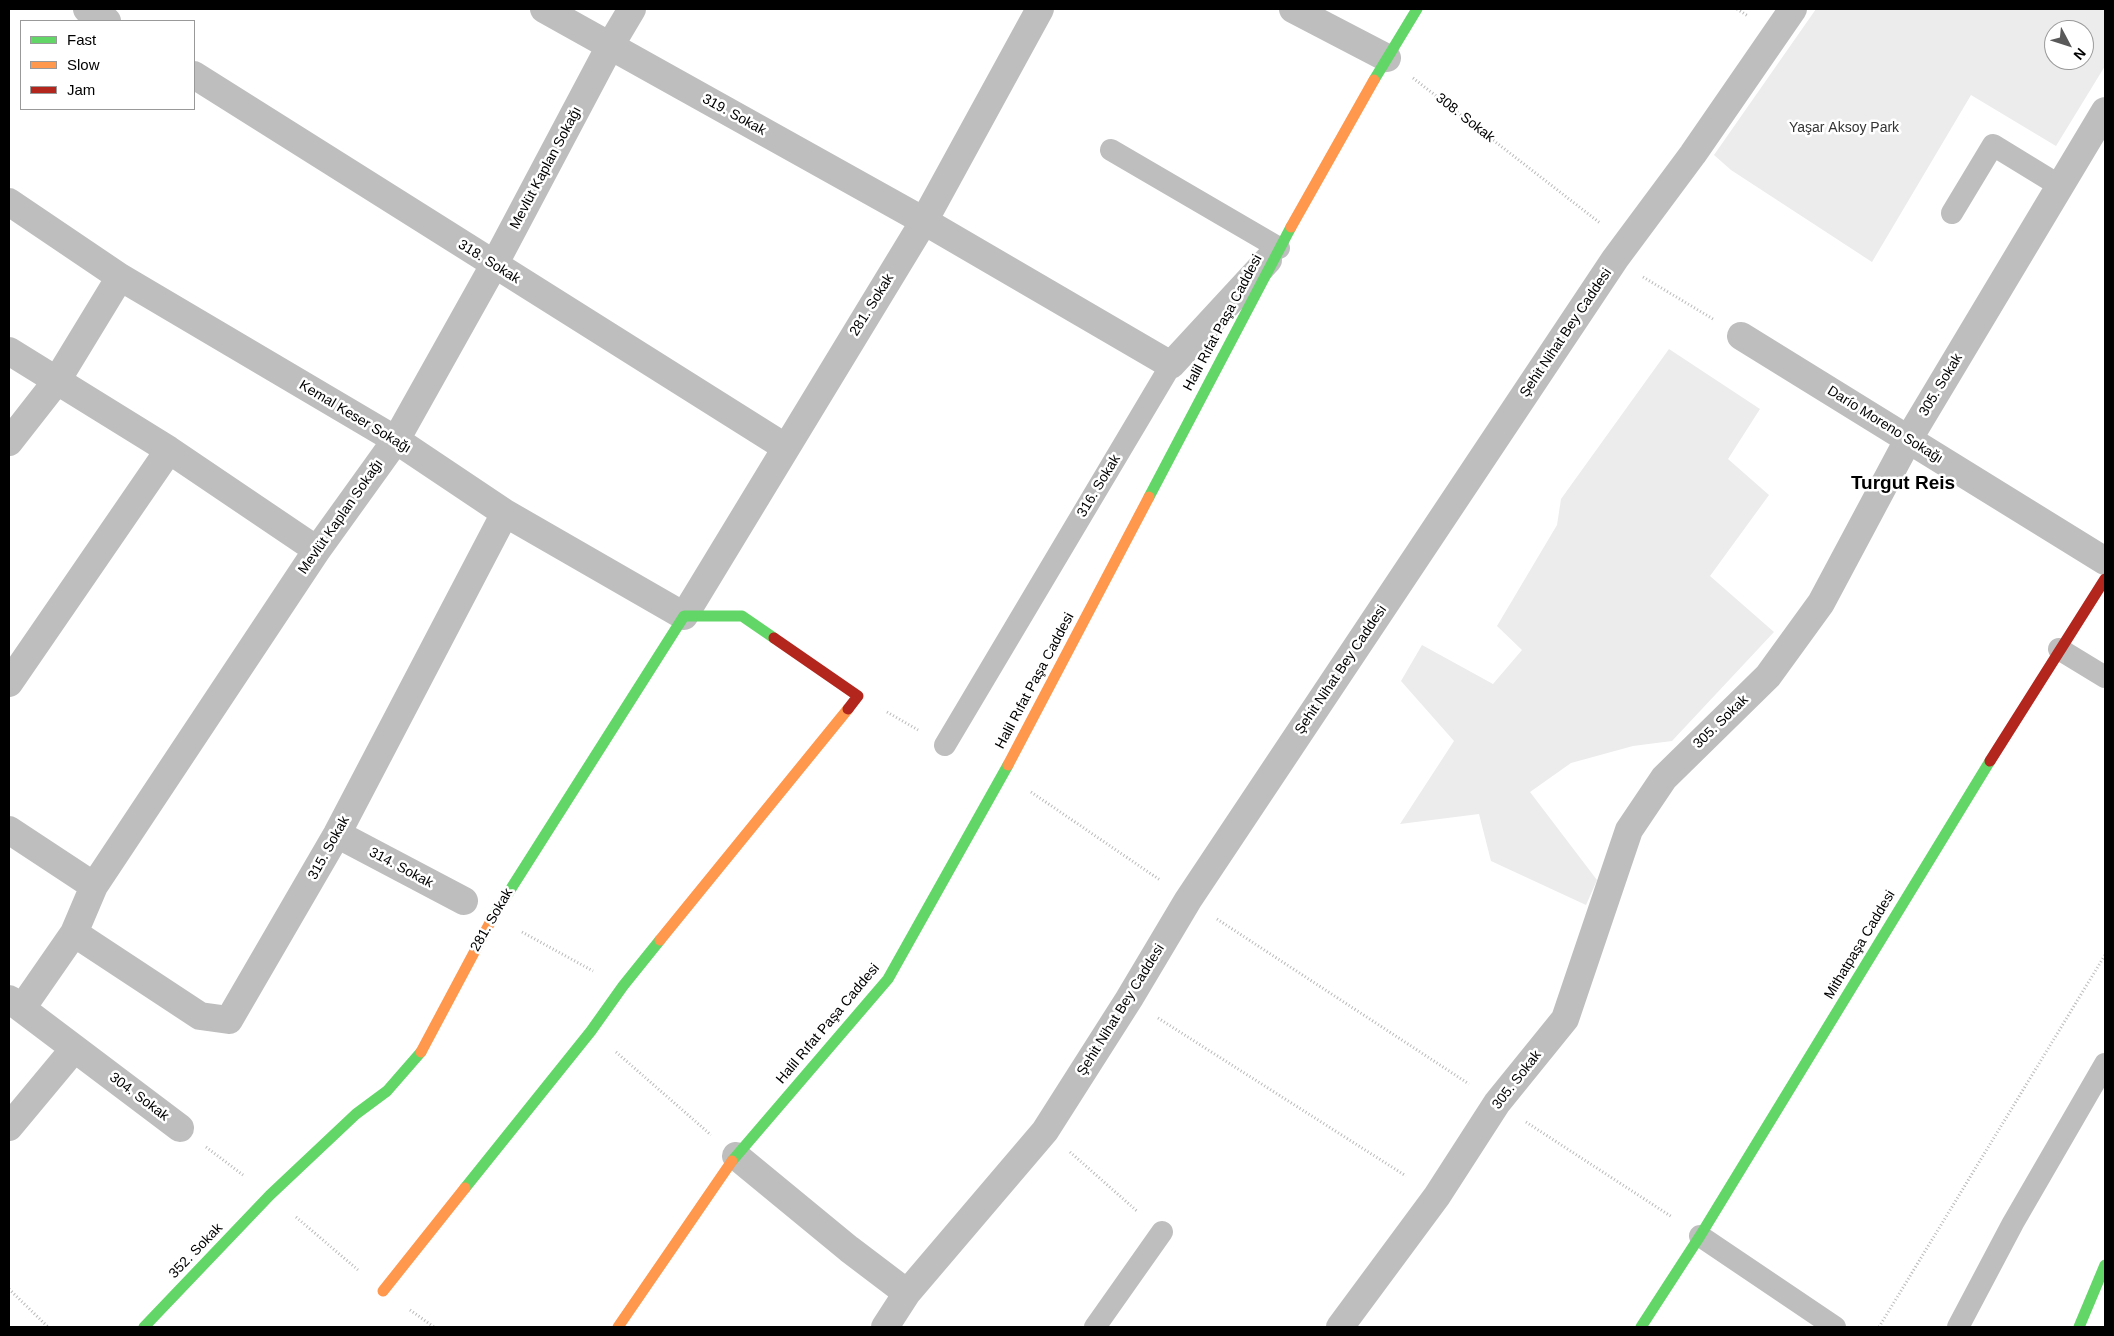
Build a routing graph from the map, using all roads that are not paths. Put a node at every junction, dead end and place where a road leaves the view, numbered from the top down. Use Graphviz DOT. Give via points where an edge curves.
graph roads {
  1 [pos="87,9"];
  2 [pos="544,9"];
  3 [pos="632,9"];
  4 [pos="1040,9"];
  5 [pos="1293,9"];
  6 [pos="1417,9"];
  7 [pos="1793,9"];
  8 [pos="105,20"];
  9 [pos="610,46"];
  10 [pos="1387,58"];
  11 [pos="195,77"];
  12 [pos="2105,111"];
  13 [pos="1111,150"];
  14 [pos="2060,186"];
  15 [pos="9,202"];
  16 [pos="1952,213"];
  17 [pos="924,221"];
  18 [pos="1279,248"];
  19 [pos="494,265"];
  20 [pos="120,278"];
  21 [pos="1741,336"];
  22 [pos="9,351"];
  23 [pos="1171,364"];
  24 [pos="56,382"];
  25 [pos="396,440"];
  26 [pos="1908,440"];
  27 [pos="9,442"];
  28 [pos="785,447"];
  29 [pos="169,450"];
  30 [pos="505,513"];
  31 [pos="317,550"];
  32 [pos="2105,561"];
  33 [pos="2105,579"];
  34 [pos="690,607"];
  35 [pos="2059,649"];
  36 [pos="2105,677"];
  37 [pos="9,683"];
  38 [pos="946,745"];
  39 [pos="9,830"];
  40 [pos="337,834"];
  41 [pos="94,886"];
  42 [pos="464,901"];
  43 [pos="74,932"];
  44 [pos="15,1004"];
  45 [pos="74,1049"];
  46 [pos="2105,1064"];
  47 [pos="9,1127"];
  48 [pos="180,1128"];
  49 [pos="736,1156"];
  50 [pos="270,1195"];
  51 [pos="1162,1232"];
  52 [pos="1700,1236"];
  53 [pos="2105,1265"];
  54 [pos="383,1291"];
  55 [pos="906,1293"];
  56 [pos="144,1327"];
  57 [pos="618,1327"];
  58 [pos="885,1327"];
  59 [pos="1095,1327"];
  60 [pos="1340,1327"];
  61 [pos="1641,1327"];
  62 [pos="1835,1327"];
  63 [pos="1958,1327"];
  64 [pos="2079,1327"];
  1 -- 8 [label="street"];
  2 -- 9 [label="street, 319. Sokak"];
  3 -- 9 [label="street, Mevlüt Kaplan Sokağı"];
  4 -- 17 [label="street, 281. Sokak"];
  5 -- 10 [label="street"];
  6 -- 10 [label="street, Halil Rıfat Paşa Caddesi"];
  7 -- 55 [label="street, Şehit Nihat Bey Caddesi" via="1693,154 1620,251 1188,900 1045,1131"];
  9 -- 17 [label="street, 319. Sokak"];
  9 -- 19 [label="street, Mevlüt Kaplan Sokağı"];
  10 -- 18 [label="street, Halil Rıfat Paşa Caddesi"];
  11 -- 19 [label="street, 318. Sokak"];
  12 -- 14 [label="street, 305. Sokak"];
  13 -- 18 [label="lane"];
  14 -- 16 [label="lane" via="1993,145"];
  14 -- 26 [label="street, 305. Sokak"];
  15 -- 20 [label="street, Kemal Keser Sokağı"];
  17 -- 23 [label="street, 319. Sokak"];
  17 -- 28 [label="street, 281. Sokak"];
  18 -- 23 [label="street, 316. Sokak"];
  18 -- 49 [label="street, Halil Rıfat Paşa Caddesi" via="1004,773 888,979"];
  19 -- 25 [label="street, Mevlüt Kaplan Sokağı"];
  19 -- 28 [label="street, 318. Sokak"];
  20 -- 24 [label="street"];
  20 -- 25 [label="street, Kemal Keser Sokağı"];
  21 -- 26 [label="street, Darío Moreno Sokağı"];
  22 -- 24 [label="street"];
  23 -- 38 [label="lane, 316. Sokak"];
  24 -- 27 [label="street"];
  24 -- 29 [label="street"];
  25 -- 30 [label="street, Kemal Keser Sokağı"];
  25 -- 31 [label="street, Mevlüt Kaplan Sokağı"];
  26 -- 32 [label="street, Darío Moreno Sokağı"];
  26 -- 60 [label="street, 305. Sokak" via="1821,602 1768,676 1664,778 1629,830 1565,1019 1497,1103 1437,1196"];
  28 -- 34 [label="street, 281. Sokak"];
  29 -- 31 [label="street"];
  29 -- 37 [label="street"];
  30 -- 34 [label="street, Kemal Keser Sokağı"];
  30 -- 40 [label="street, 315. Sokak"];
  31 -- 41 [label="street, Mevlüt Kaplan Sokağı"];
  33 -- 35 [label="street, Mithatpaşa Caddesi"];
  34 -- 50 [label="street, 281. Sokak" via="493,917 424,1048 387,1092 356,1114"];
  34 -- 54 [label="street" via="742,616 858,696 623,986 591,1031"];
  35 -- 36 [label="lane"];
  35 -- 52 [label="street, Mithatpaşa Caddesi"];
  39 -- 41 [label="street"];
  40 -- 42 [label="street, 314. Sokak"];
  40 -- 43 [label="street, 315. Sokak" via="229,1020 200,1016"];
  41 -- 43 [label="street, Mevlüt Kaplan Sokağı"];
  43 -- 44 [label="street, Mevlüt Kaplan Sokağı"];
  44 -- 45 [label="street, 304. Sokak"];
  45 -- 47 [label="street"];
  45 -- 48 [label="street, 304. Sokak"];
  46 -- 63 [label="lane" via="2013,1223"];
  49 -- 55 [label="street"];
  49 -- 57 [label="street, Halil Rıfat Paşa Caddesi"];
  50 -- 56 [label="street, 352. Sokak"];
  51 -- 59 [label="lane"];
  52 -- 61 [label="street, Mithatpaşa Caddesi"];
  52 -- 62 [label="lane"];
  53 -- 64 [label="street"];
  55 -- 58 [label="street, Şehit Nihat Bey Caddesi"];
}
